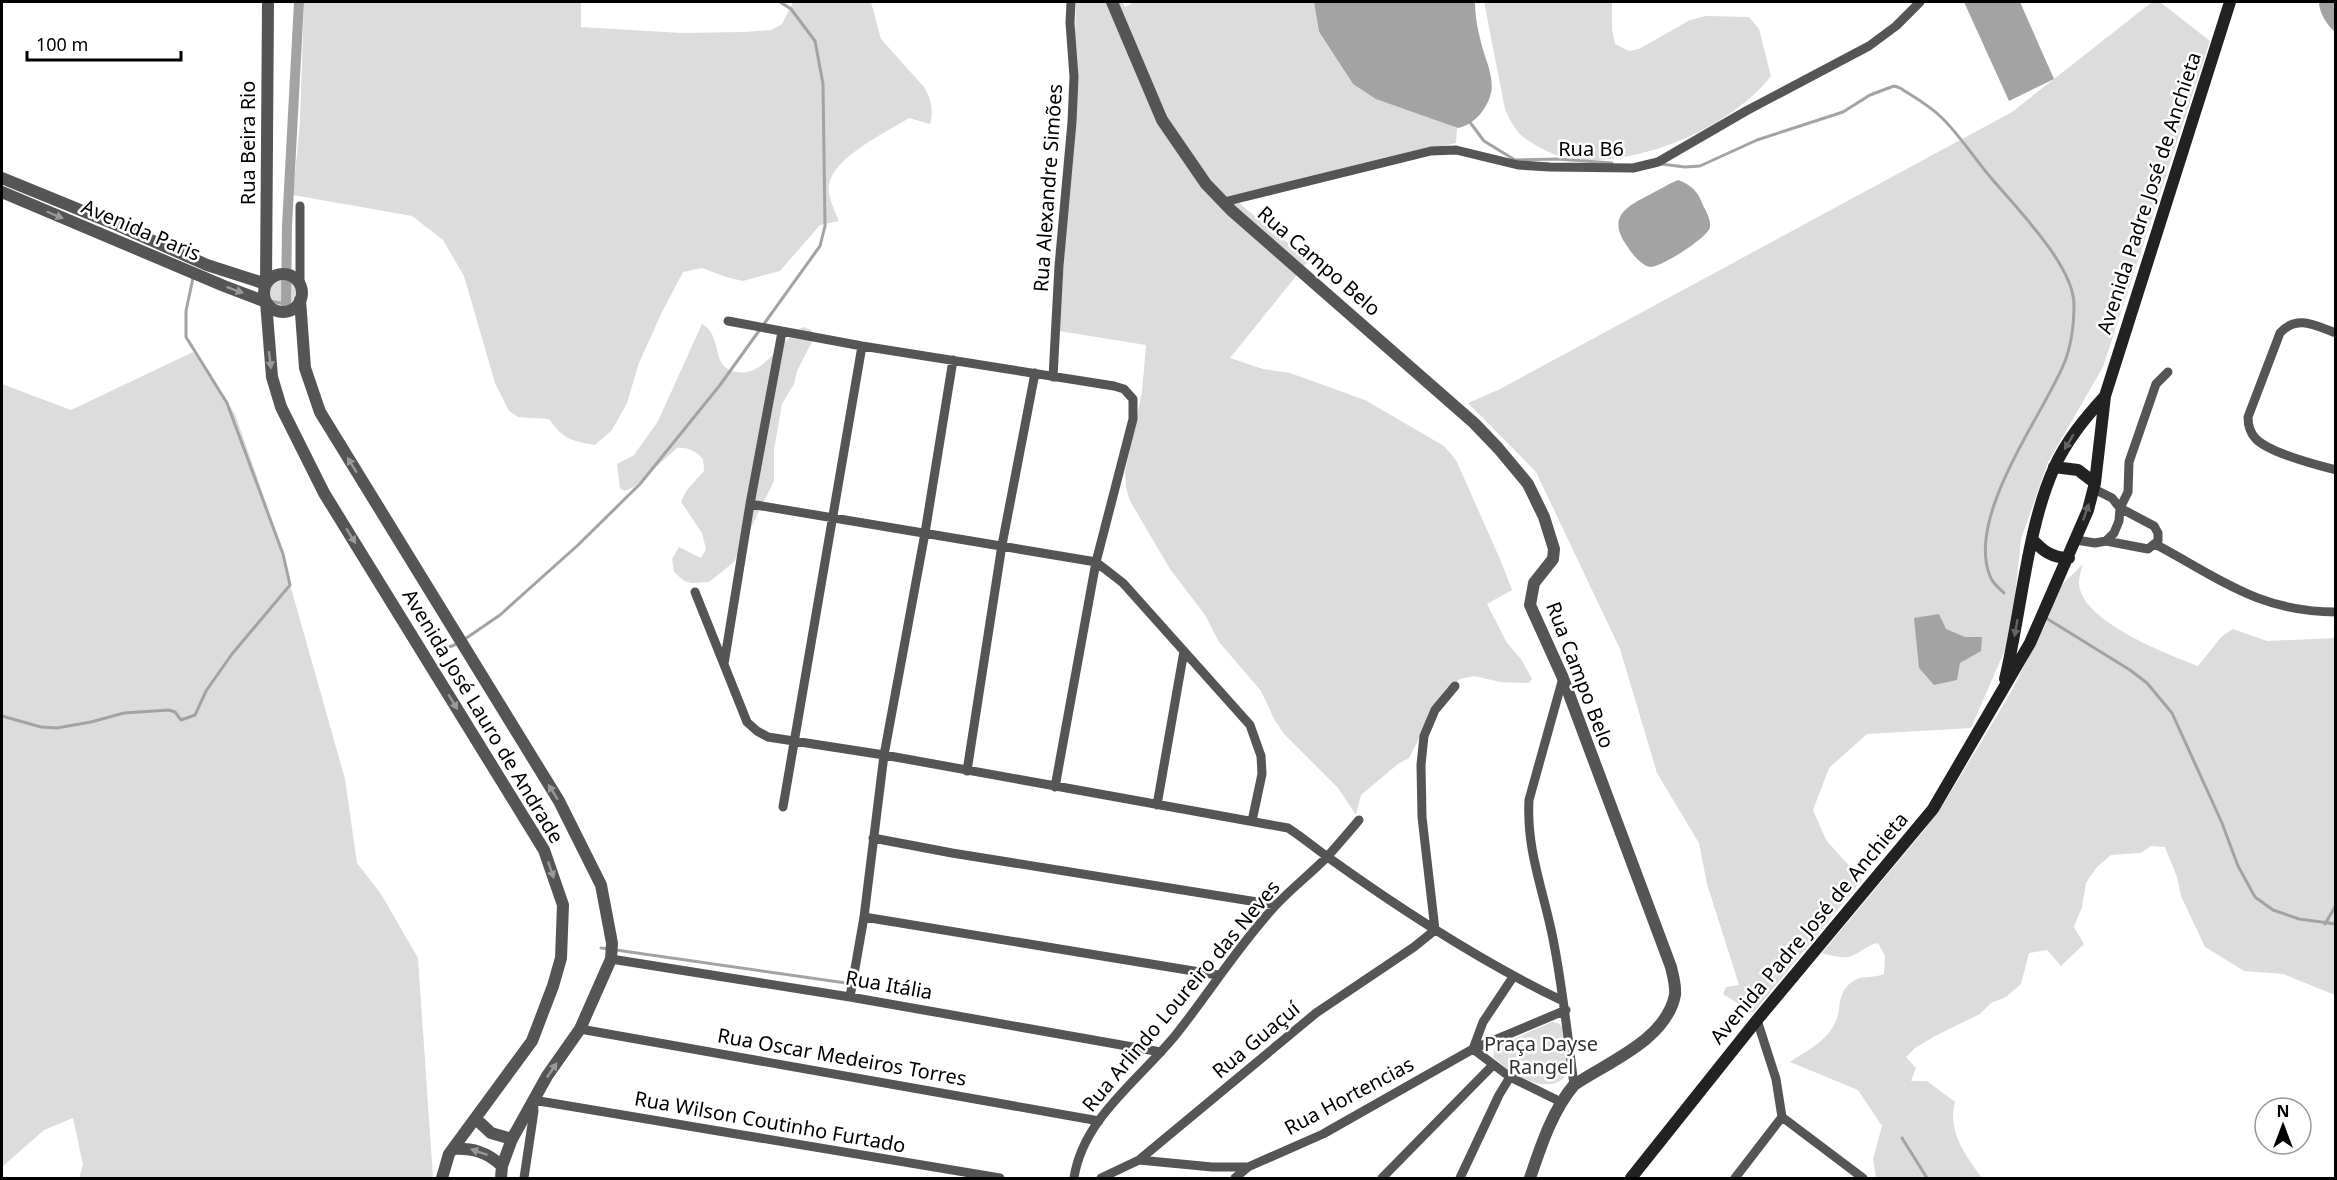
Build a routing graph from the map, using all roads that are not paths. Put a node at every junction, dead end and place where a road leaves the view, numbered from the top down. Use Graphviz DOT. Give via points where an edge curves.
graph roads {
  1 [pos="268,2"];
  2 [pos="1071,2"];
  3 [pos="1112,2"];
  4 [pos="1920,2"];
  5 [pos="2230,2"];
  6 [pos="2,177"];
  7 [pos="2,192"];
  8 [pos="1224,202"];
  9 [pos="300,206"];
  10 [pos="266,284"];
  11 [pos="300,286"];
  12 [pos="300,300"];
  13 [pos="266,302"];
  14 [pos="728,321"];
  15 [pos="782,332"];
  16 [pos="2336,333"];
  17 [pos="862,346"];
  18 [pos="953,360"];
  19 [pos="2168,372"];
  20 [pos="1035,373"];
  21 [pos="1053,377"];
  22 [pos="2105,396"];
  23 [pos="2054,467"];
  24 [pos="2336,470"];
  25 [pos="2094,486"];
  26 [pos="750,504"];
  27 [pos="2120,508"];
  28 [pos="832,518"];
  29 [pos="925,533"];
  30 [pos="2032,539"];
  31 [pos="2076,540"];
  32 [pos="2106,541"];
  33 [pos="2155,544"];
  34 [pos="1002,545"];
  35 [pos="2069,558"];
  36 [pos="1096,562"];
  37 [pos="695,592"];
  38 [pos="2336,612"];
  39 [pos="1184,651"];
  40 [pos="724,664"];
  41 [pos="1563,678"];
  42 [pos="1455,686"];
  43 [pos="2002,692"];
  44 [pos="795,741"];
  45 [pos="884,755"];
  46 [pos="967,771"];
  47 [pos="1055,787"];
  48 [pos="1157,805"];
  49 [pos="783,807"];
  50 [pos="1359,820"];
  51 [pos="1252,821"];
  52 [pos="873,837"];
  53 [pos="1327,857"];
  54 [pos="1276,905"];
  55 [pos="864,917"];
  56 [pos="1435,930"];
  57 [pos="612,952"];
  58 [pos="1218,975"];
  59 [pos="1513,977"];
  60 [pos="850,997"];
  61 [pos="1565,1006"];
  62 [pos="1757,1020"];
  63 [pos="580,1029"];
  64 [pos="1473,1049"];
  65 [pos="1161,1052"];
  66 [pos="1493,1065"];
  67 [pos="1510,1077"];
  68 [pos="1574,1085"];
  69 [pos="533,1100"];
  70 [pos="1561,1102"];
  71 [pos="1782,1117"];
  72 [pos="476,1119"];
  73 [pos="1099,1121"];
  74 [pos="512,1139"];
  75 [pos="453,1149"];
  76 [pos="1139,1160"];
  77 [pos="1248,1167"];
  78 [pos="501,1172"];
  79 [pos="442,1179"];
  80 [pos="524,1179"];
  81 [pos="1000,1179"];
  82 [pos="1074,1179"];
  83 [pos="1101,1179"];
  84 [pos="1235,1179"];
  85 [pos="1382,1179"];
  86 [pos="1460,1179"];
  87 [pos="1530,1179"];
  88 [pos="1631,1179"];
  89 [pos="1735,1179"];
  90 [pos="1863,1179"];
  1 -- 10 [label="street, Rua Beira Rio"];
  2 -- 21 [label="street, Rua Alexandre Simões" via="1072,122"];
  3 -- 8 [label="street, Rua Campo Belo" via="1162,120 1206,184"];
  4 -- 8 [label="street, Rua B6" via="1869,46 1658,162 1633,168 1550,167 1518,165 1456,150 1431,151"];
  5 -- 22 [label="main road, Avenida Padre José de Anchieta"];
  6 -- 10 [label="street, Avenida Paris" via="207,265"];
  7 -- 13 [label="street, Avenida Paris, one-way"];
  8 -- 41 [label="street, Rua Campo Belo" via="1474,423 1528,484 1554,549 1553,559 1534,584 1530,605"];
  9 -- 11 [label="street"];
  10 -- 11 [label="street" via="284,274"];
  10 -- 13 [label="street"];
  11 -- 12 [label="street"];
  12 -- 13 [label="street" via="284,312"];
  57 -- 12 [label="street, Avenida José Lauro de Andrade, one-way" via="601,885 559,801 320,412 305,368"];
  13 -- 72 [label="street, Avenida José Lauro de Andrade, one-way" via="272,377 281,407 324,493 544,850 563,905 561,958 539,1027"];
  14 -- 15 [label="street"];
  15 -- 17 [label="street"];
  15 -- 26 [label="street"];
  16 -- 24 [label="street" via="2305,322 2291,323 2283,329 2248,417 2249,429 2260,442"];
  17 -- 18 [label="street"];
  17 -- 28 [label="street"];
  18 -- 20 [label="street"];
  18 -- 29 [label="street"];
  19 -- 27 [label="street" via="2156,384 2129,462 2128,492"];
  20 -- 21 [label="street"];
  20 -- 34 [label="street"];
  21 -- 36 [label="street" via="1114,386 1133,399 1132,419"];
  22 -- 23 [label="main road, Avenida Padre José de Anchieta, one-way" via="2082,421"];
  22 -- 25 [label="main road, Avenida Padre José de Anchieta"];
  23 -- 25 [label="main road" via="2078,470"];
  23 -- 30 [label="main road, Avenida Padre José de Anchieta"];
  25 -- 27 [label="street"];
  31 -- 25 [label="main road, Avenida Padre José de Anchieta, one-way"];
  26 -- 28 [label="street"];
  26 -- 40 [label="street"];
  27 -- 32 [label="street" via="2117,527"];
  27 -- 33 [label="street" via="2154,526 2159,537"];
  28 -- 29 [label="street"];
  28 -- 44 [label="street"];
  29 -- 34 [label="street"];
  29 -- 45 [label="street"];
  30 -- 35 [label="main road" via="2047,553"];
  30 -- 43 [label="main road, Avenida Padre José de Anchieta, one-way"];
  31 -- 32 [label="street"];
  31 -- 35 [label="main road, Avenida Padre José de Anchieta"];
  32 -- 33 [label="street" via="2148,549"];
  33 -- 38 [label="street" via="2252,597 2288,608"];
  34 -- 36 [label="street"];
  34 -- 46 [label="street"];
  35 -- 43 [label="main road, Avenida Padre José de Anchieta" via="2030,643"];
  36 -- 39 [label="street" via="1123,583"];
  36 -- 47 [label="street"];
  37 -- 40 [label="street"];
  39 -- 48 [label="street"];
  39 -- 51 [label="street" via="1250,725 1261,756 1262,774"];
  40 -- 44 [label="street" via="747,722 768,737"];
  41 -- 61 [label="street" via="1529,800 1528,821 1529,842"];
  41 -- 68 [label="street, Rua Campo Belo" via="1675,982 1671,1007 1659,1026 1646,1039"];
  42 -- 56 [label="street" via="1435,710 1424,736 1422,755 1422,817"];
  43 -- 62 [label="main road, Avenida Padre José de Anchieta" via="1933,809"];
  44 -- 45 [label="street"];
  44 -- 49 [label="street"];
  45 -- 46 [label="street"];
  45 -- 52 [label="street"];
  46 -- 47 [label="street"];
  47 -- 48 [label="street"];
  48 -- 51 [label="street"];
  50 -- 53 [label="street, Rua Arlindo Loureiro das Neves"];
  51 -- 53 [label="street" via="1288,828"];
  52 -- 54 [label="street"];
  52 -- 55 [label="street"];
  53 -- 54 [label="street, Rua Arlindo Loureiro das Neves"];
  53 -- 56 [label="street"];
  54 -- 58 [label="street, Rua Arlindo Loureiro das Neves"];
  55 -- 58 [label="street"];
  55 -- 60 [label="street"];
  56 -- 59 [label="street"];
  56 -- 76 [label="street, Rua Guaçuí" via="1316,1012"];
  57 -- 60 [label="street, Rua Itália"];
  57 -- 63 [label="street"];
  58 -- 65 [label="street, Rua Arlindo Loureiro das Neves"];
  59 -- 61 [label="street"];
  59 -- 64 [label="street" via="1483,1022"];
  60 -- 65 [label="street, Rua Itália"];
  61 -- 64 [label="street, Rua Hortencias"];
  61 -- 68 [label="street"];
  62 -- 71 [label="street" via="1776,1079"];
  62 -- 88 [label="main road, Avenida Padre José de Anchieta"];
  69 -- 63 [label="street, one-way"];
  63 -- 73 [label="street, Rua Oscar Medeiros Torres"];
  64 -- 66 [label="street"];
  64 -- 77 [label="street, Rua Hortencias" via="1323,1134"];
  65 -- 73 [label="street, Rua Arlindo Loureiro das Neves"];
  66 -- 67 [label="street"];
  66 -- 85 [label="street"];
  67 -- 70 [label="street"];
  67 -- 86 [label="street"];
  68 -- 70 [label="street, Rua Campo Belo"];
  69 -- 74 [label="street"];
  69 -- 80 [label="street"];
  69 -- 81 [label="street, Rua Wilson Coutinho Furtado"];
  70 -- 87 [label="street, Rua Campo Belo"];
  71 -- 89 [label="street"];
  71 -- 90 [label="street"];
  72 -- 74 [label="street" via="491,1133"];
  72 -- 75 [label="street, Avenida José Lauro de Andrade"];
  73 -- 82 [label="street, Rua Arlindo Loureiro das Neves" via="1077,1159"];
  74 -- 78 [label="street"];
  78 -- 75 [label="street, one-way" via="493,1158 481,1151"];
  75 -- 79 [label="street, Avenida José Lauro de Andrade"];
  76 -- 77 [label="street, Rua Hortencias"];
  76 -- 83 [label="street, Rua Guaçuí"];
  77 -- 84 [label="street"];
}
